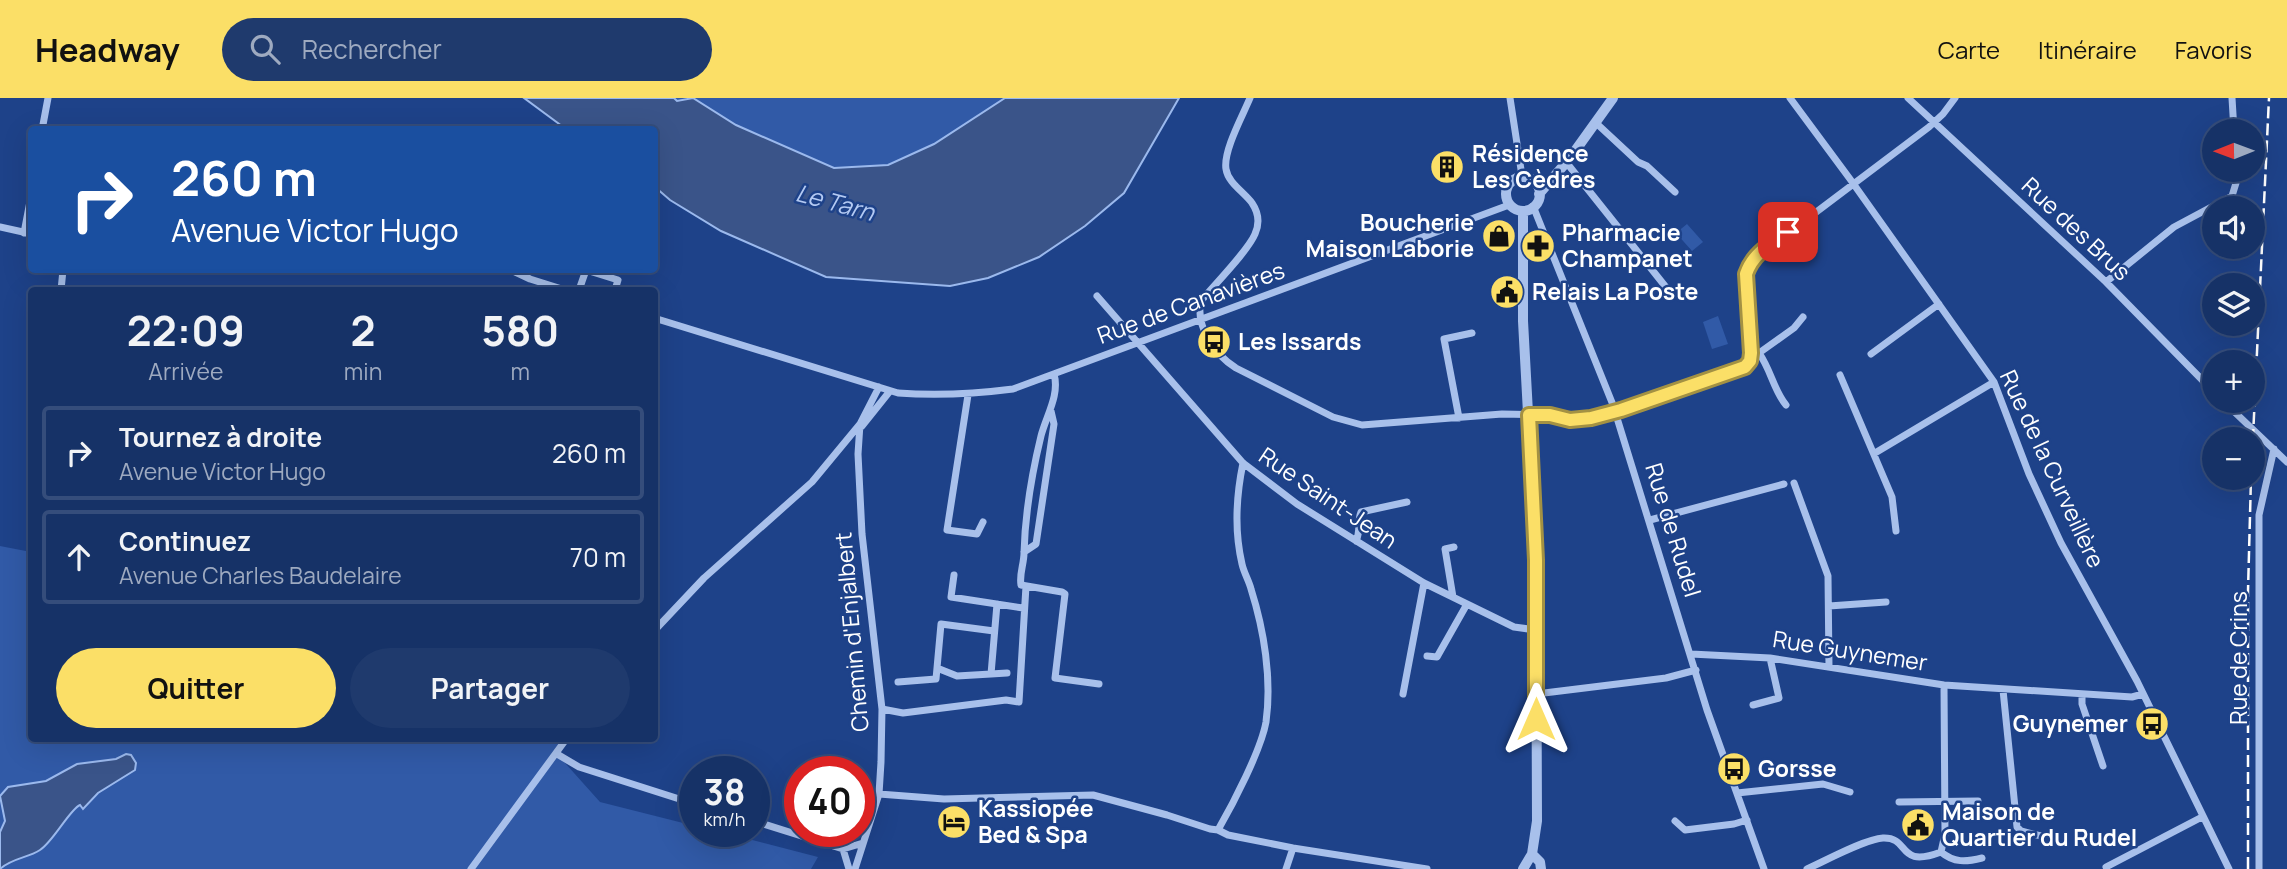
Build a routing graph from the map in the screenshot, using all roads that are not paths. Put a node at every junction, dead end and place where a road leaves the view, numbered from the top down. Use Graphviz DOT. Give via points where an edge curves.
graph roads {
  1 [pos="48,98"];
  2 [pos="1250,98"];
  3 [pos="1510,98"];
  4 [pos="1613,98"];
  5 [pos="1790,98"];
  6 [pos="1908,98"];
  7 [pos="1955,98"];
  8 [pos="2232,98"];
  9 [pos="2233,119"];
  10 [pos="1935,121"];
  11 [pos="1595,122"];
  12 [pos="43,126"];
  13 [pos="1566,162"];
  14 [pos="1554,175"];
  15 [pos="1528,177"];
  16 [pos="2236,182"];
  17 [pos="1853,186"];
  18 [pos="1675,192"];
  19 [pos="1539,194"];
  20 [pos="1508,205"];
  21 [pos="1528,209"];
  22 [pos="0,227"];
  23 [pos="28,233"];
  24 [pos="518,273"];
  25 [pos="596,273"];
  26 [pos="2106,282"];
  27 [pos="555,287"];
  28 [pos="616,287"];
  29 [pos="1670,292"];
  30 [pos="1097,296"];
  31 [pos="1939,304"];
  32 [pos="1803,317"];
  33 [pos="658,319"];
  34 [pos="1200,319"];
  35 [pos="1472,333"];
  36 [pos="1138,342"];
  37 [pos="1755,353"];
  38 [pos="1871,354"];
  39 [pos="1054,374"];
  40 [pos="1840,375"];
  41 [pos="2202,380"];
  42 [pos="1994,382"];
  43 [pos="879,387"];
  44 [pos="890,391"];
  45 [pos="968,395"];
  46 [pos="1786,405"];
  47 [pos="1051,411"];
  48 [pos="1618,411"];
  49 [pos="2236,413"];
  50 [pos="1529,415"];
  51 [pos="1460,418"];
  52 [pos="860,426"];
  53 [pos="1040,439"];
  54 [pos="1052,439"];
  55 [pos="2274,449"];
  56 [pos="1875,453"];
  57 [pos="2287,462"];
  58 [pos="1243,463"];
  59 [pos="1794,483"];
  60 [pos="1784,484"];
  61 [pos="1407,502"];
  62 [pos="1650,520"];
  63 [pos="983,522"];
  64 [pos="1896,531"];
  65 [pos="1356,541"];
  66 [pos="1454,547"];
  67 [pos="1024,552"];
  68 [pos="954,575"];
  69 [pos="1424,583"];
  70 [pos="1026,586"];
  71 [pos="1453,597"];
  72 [pos="1886,602"];
  73 [pos="997,604"];
  74 [pos="1467,604"];
  75 [pos="1829,606"];
  76 [pos="1023,608"];
  77 [pos="658,627"];
  78 [pos="1536,630"];
  79 [pos="994,631"];
  80 [pos="1691,654"];
  81 [pos="1427,656"];
  82 [pos="1770,658"];
  83 [pos="1829,667"];
  84 [pos="937,668"];
  85 [pos="1696,670"];
  86 [pos="1007,673"];
  87 [pos="991,674"];
  88 [pos="898,682"];
  89 [pos="1099,684"];
  90 [pos="1944,685"];
  91 [pos="2003,690"];
  92 [pos="1403,694"];
  93 [pos="1536,694"];
  94 [pos="2082,694"];
  95 [pos="2143,694"];
  96 [pos="1753,705"];
  97 [pos="882,709"];
  98 [pos="564,742"];
  99 [pos="557,754"];
  100 [pos="2103,766"];
  101 [pos="1850,792"];
  102 [pos="1737,793"];
  103 [pos="879,794"];
  104 [pos="679,799"];
  105 [pos="1978,801"];
  106 [pos="1899,802"];
  107 [pos="1945,802"];
  108 [pos="875,806"];
  109 [pos="2202,817"];
  110 [pos="1747,820"];
  111 [pos="1675,821"];
  112 [pos="770,826"];
  113 [pos="1218,830"];
  114 [pos="2041,836"];
  115 [pos="850,847"];
  116 [pos="862,847"];
  117 [pos="1293,848"];
  118 [pos="843,849"];
  119 [pos="1941,852"];
  120 [pos="1532,854"];
  121 [pos="1982,858"];
  122 [pos="2106,867"];
  123 [pos="471,869"];
  124 [pos="849,869"];
  125 [pos="855,869"];
  126 [pos="1286,869"];
  127 [pos="1427,869"];
  128 [pos="1523,869"];
  129 [pos="1541,869"];
  130 [pos="1764,869"];
  131 [pos="1807,869"];
  132 [pos="2229,869"];
  133 [pos="2259,869"];
  1 -- 12 [label="street"];
  2 -- 34 [label="street" via="1226,169 1255,208 1258,225 1246,247 1200,301"];
  3 -- 15 [label="street"];
  4 -- 11 [label="street"];
  5 -- 17 [label="street, Rue de la Curveillère"];
  6 -- 10 [label="street, Rue des Brus"];
  7 -- 10 [label="street"];
  8 -- 9 [label="street"];
  10 -- 17 [label="street"];
  10 -- 26 [label="street, Rue des Brus"];
  11 -- 13 [label="street"];
  11 -- 18 [label="street"];
  13 -- 14 [label="street"];
  13 -- 29 [label="street"];
  14 -- 15 [label="street"];
  14 -- 19 [label="street"];
  15 -- 19 [label="street" via="1539,185"];
  15 -- 20 [label="street" via="1514,180 1508,190"];
  16 -- 26 [label="street" via="2232,196 2174,227"];
  17 -- 31 [label="street, Rue de la Curveillère"];
  17 -- 37 [label="street" via="1750,262 1746,274"];
  19 -- 21 [label="street"];
  20 -- 21 [label="street"];
  20 -- 34 [label="street, Rue de Canavières"];
  21 -- 48 [label="street, Rue de Rudel"];
  21 -- 50 [label="street" via="1523,321"];
  22 -- 23 [label="street"];
  24 -- 27 [label="street"];
  25 -- 28 [label="street" via="618,280"];
  26 -- 41 [label="street, Rue des Brus"];
  30 -- 36 [label="street, Rue Saint-Jean"];
  31 -- 38 [label="street"];
  31 -- 42 [label="street, Rue de la Curveillère"];
  32 -- 37 [label="street"];
  33 -- 43 [label="street, Rue de Canavières"];
  34 -- 36 [label="street, Rue de Canavières"];
  34 -- 51 [label="street" via="1224,361 1342,420 1362,425"];
  35 -- 51 [label="street" via="1444,339"];
  36 -- 39 [label="street, Rue de Canavières"];
  36 -- 58 [label="street, Rue Saint-Jean"];
  37 -- 46 [label="street" via="1769,367"];
  37 -- 48 [label="street" via="1745,367"];
  39 -- 45 [label="street, Rue de Canavières" via="1013,389"];
  39 -- 47 [label="street"];
  40 -- 56 [label="street"];
  42 -- 56 [label="street"];
  42 -- 95 [label="street, Rue de la Curveillère" via="2061,543"];
  43 -- 44 [label="street, Rue de Canavières"];
  43 -- 52 [label="street, Chemin d'Enjalbert"];
  44 -- 45 [label="street, Rue de Canavières"];
  44 -- 52 [label="street"];
  45 -- 63 [label="street" via="947,530 977,534"];
  47 -- 53 [label="street"];
  47 -- 54 [label="street"];
  48 -- 50 [label="street" via="1570,420"];
  48 -- 62 [label="street, Rue de Rudel"];
  49 -- 55 [label="street"];
  50 -- 51 [label="street"];
  50 -- 78 [label="street"];
  52 -- 77 [label="street" via="812,482 704,578"];
  52 -- 97 [label="street, Chemin d'Enjalbert" via="859,498"];
  53 -- 54 [label="street"];
  53 -- 67 [label="street"];
  54 -- 67 [label="street" via="1036,544"];
  55 -- 57 [label="street"];
  55 -- 133 [label="street, Rue de Crins" via="2259,515"];
  56 -- 64 [label="street" via="1892,497"];
  58 -- 65 [label="street, Rue Saint-Jean"];
  58 -- 113 [label="street" via="1237,534 1264,652 1265,722 1259,745"];
  59 -- 75 [label="street" via="1825,564"];
  60 -- 62 [label="street"];
  61 -- 65 [label="street" via="1361,512"];
  62 -- 80 [label="street, Rue de Rudel"];
  65 -- 69 [label="street, Rue Saint-Jean"];
  66 -- 71 [label="street" via="1444,549"];
  67 -- 70 [label="street" via="1020,580"];
  68 -- 73 [label="street" via="951,597"];
  69 -- 71 [label="street, Rue Saint-Jean"];
  69 -- 92 [label="street"];
  70 -- 76 [label="street"];
  70 -- 89 [label="street" via="1065,594 1055,678"];
  71 -- 74 [label="street, Rue Saint-Jean"];
  72 -- 75 [label="street"];
  73 -- 76 [label="street"];
  73 -- 79 [label="street"];
  74 -- 78 [label="street, Rue Saint-Jean" via="1514,627"];
  74 -- 81 [label="street" via="1437,657"];
  75 -- 83 [label="street"];
  76 -- 97 [label="street" via="1019,702 903,713"];
  78 -- 93 [label="street"];
  79 -- 84 [label="street" via="941,624"];
  79 -- 87 [label="street"];
  80 -- 82 [label="street, Rue Guynemer"];
  80 -- 85 [label="street, Rue de Rudel"];
  82 -- 83 [label="street, Rue Guynemer"];
  82 -- 96 [label="street" via="1779,698"];
  83 -- 90 [label="street, Rue Guynemer"];
  84 -- 87 [label="street" via="957,677"];
  84 -- 88 [label="street" via="936,678"];
  85 -- 93 [label="street"];
  85 -- 102 [label="street, Rue de Rudel"];
  86 -- 87 [label="street"];
  90 -- 91 [label="street, Rue Guynemer"];
  90 -- 107 [label="street"];
  91 -- 94 [label="street, Rue Guynemer"];
  91 -- 114 [label="street" via="2017,827"];
  93 -- 120 [label="street" via="1537,821"];
  94 -- 95 [label="street, Rue Guynemer"];
  94 -- 100 [label="street"];
  95 -- 109 [label="street, Rue de la Curveillère"];
  97 -- 103 [label="street, Chemin d'Enjalbert"];
  98 -- 99 [label="street"];
  99 -- 104 [label="street" via="579,767"];
  99 -- 123 [label="street"];
  101 -- 102 [label="street" via="1822,784"];
  102 -- 110 [label="street, Rue de Rudel"];
  103 -- 108 [label="street, Chemin d'Enjalbert"];
  103 -- 113 [label="street" via="944,799 1093,795"];
  105 -- 107 [label="street"];
  106 -- 107 [label="street"];
  107 -- 119 [label="street"];
  109 -- 122 [label="street"];
  109 -- 132 [label="street, Rue de la Curveillère"];
  110 -- 111 [label="street" via="1685,830"];
  110 -- 130 [label="street, Rue de Rudel"];
  112 -- 118 [label="street"];
  113 -- 117 [label="street"];
  115 -- 118 [label="street"];
  116 -- 125 [label="street, Chemin d'Enjalbert"];
  117 -- 126 [label="street"];
  117 -- 127 [label="street"];
  118 -- 124 [label="street"];
  119 -- 121 [label="street" via="1952,860"];
  119 -- 131 [label="street" via="1923,859 1885,838"];
  120 -- 128 [label="street"];
  120 -- 129 [label="street"];
}
